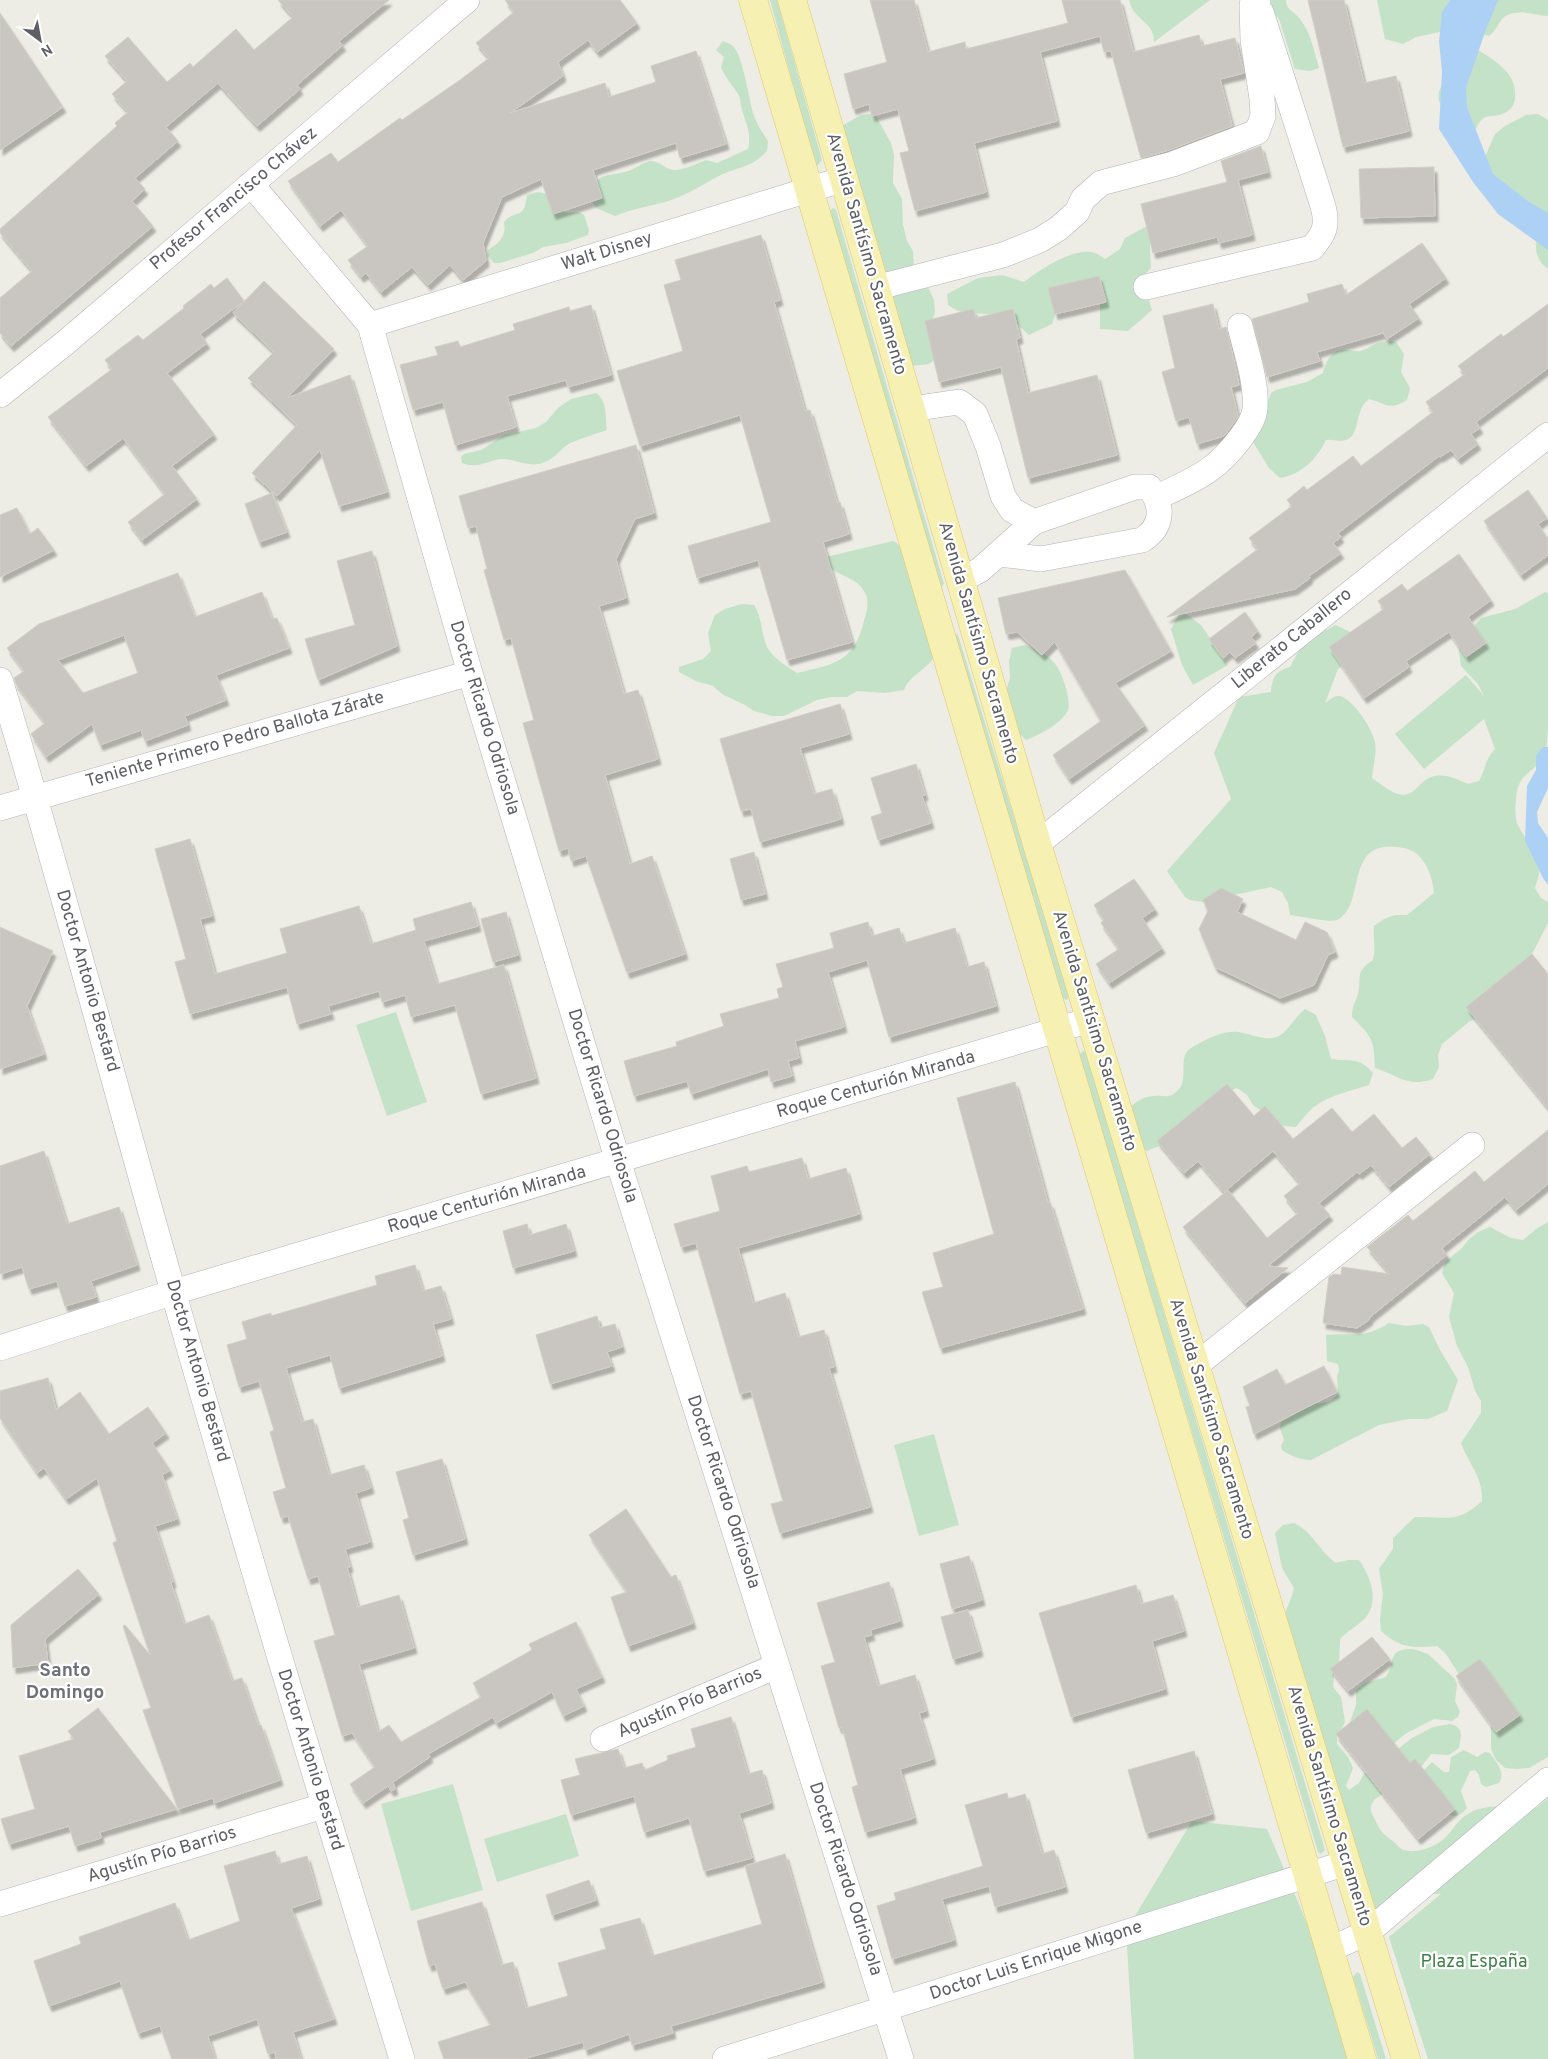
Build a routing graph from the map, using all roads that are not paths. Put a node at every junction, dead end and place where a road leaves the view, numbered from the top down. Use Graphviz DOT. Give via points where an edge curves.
graph roads {
  1 [pos="467,0"];
  2 [pos="753,0"];
  3 [pos="792,0"];
  4 [pos="1258,0"];
  5 [pos="844,179"];
  6 [pos="251,184"];
  7 [pos="809,189"];
  8 [pos="1146,287"];
  9 [pos="876,288"];
  10 [pos="370,325"];
  11 [pos="1240,326"];
  12 [pos="0,395"];
  13 [pos="911,409"];
  14 [pos="1548,435"];
  15 [pos="1157,498"];
  16 [pos="1034,522"];
  17 [pos="999,554"];
  18 [pos="961,580"];
  19 [pos="929,595"];
  20 [pos="470,673"];
  21 [pos="0,680"];
  22 [pos="36,797"];
  23 [pos="0,808"];
  24 [pos="1037,844"];
  25 [pos="1090,1020"];
  26 [pos="1058,1031"];
  27 [pos="1472,1145"];
  28 [pos="618,1161"];
  29 [pos="174,1292"];
  30 [pos="0,1348"];
  31 [pos="1195,1366"];
  32 [pos="778,1666"];
  33 [pos="603,1739"];
  34 [pos="1548,1780"];
  35 [pos="324,1806"];
  36 [pos="1346,1863"];
  37 [pos="1307,1875"];
  38 [pos="0,1904"];
  39 [pos="1368,1932"];
  40 [pos="1329,1950"];
  41 [pos="886,2009"];
  42 [pos="402,2059"];
  43 [pos="725,2059"];
  44 [pos="901,2059"];
  45 [pos="1362,2059"];
  46 [pos="1406,2059"];
  1 -- 6 [label="street, Profesor Francisco Chávez"];
  2 -- 7 [label="main road, Avenida Santísimo Sacramento"];
  3 -- 5 [label="main road, Avenida Santísimo Sacramento"];
  4 -- 8 [label="street" via="1323,206 1324,231 1312,248"];
  4 -- 9 [label="street" via="1252,5 1253,40 1263,116 1256,132 1173,164 1101,183 1059,228 1030,244"];
  5 -- 7 [label="street, Walt Disney"];
  5 -- 9 [label="main road, Avenida Santísimo Sacramento"];
  6 -- 10 [label="street, Doctor Ricardo Odriosola"];
  6 -- 12 [label="street, Profesor Francisco Chávez"];
  7 -- 10 [label="street, Walt Disney"];
  7 -- 19 [label="main road, Avenida Santísimo Sacramento"];
  9 -- 13 [label="main road, Avenida Santísimo Sacramento"];
  10 -- 20 [label="street, Doctor Ricardo Odriosola"];
  11 -- 15 [label="street" via="1255,394 1255,410 1250,424 1230,453 1213,469"];
  13 -- 16 [label="street" via="959,402 975,414 1003,496 1012,510"];
  13 -- 18 [label="main road, Avenida Santísimo Sacramento"];
  14 -- 24 [label="street, Liberato Caballero"];
  15 -- 16 [label="street" via="1149,487 1135,486"];
  15 -- 17 [label="street" via="1157,524 1152,534 1142,540 1041,559"];
  16 -- 17 [label="street"];
  17 -- 18 [label="street"];
  18 -- 19 [label="main road"];
  18 -- 24 [label="main road, Avenida Santísimo Sacramento"];
  19 -- 26 [label="main road, Avenida Santísimo Sacramento"];
  20 -- 22 [label="street, Teniente Primero Pedro Ballota Zárate"];
  20 -- 28 [label="street, Doctor Ricardo Odriosola"];
  21 -- 22 [label="street, Doctor Antonio Bestard"];
  22 -- 23 [label="street, Teniente Primero Pedro Ballota Zárate"];
  22 -- 29 [label="street, Doctor Antonio Bestard"];
  24 -- 25 [label="main road, Avenida Santísimo Sacramento"];
  25 -- 26 [label="street, Roque Centurión Miranda"];
  25 -- 31 [label="main road, Avenida Santísimo Sacramento"];
  26 -- 28 [label="street, Roque Centurión Miranda"];
  26 -- 37 [label="main road, Avenida Santísimo Sacramento"];
  27 -- 31 [label="street"];
  28 -- 29 [label="street, Roque Centurión Miranda"];
  28 -- 32 [label="street, Doctor Ricardo Odriosola"];
  29 -- 30 [label="street, Roque Centurión Miranda"];
  29 -- 35 [label="street, Doctor Antonio Bestard"];
  31 -- 36 [label="main road, Avenida Santísimo Sacramento"];
  32 -- 33 [label="street, Agustín Pío Barrios"];
  32 -- 41 [label="street, Doctor Ricardo Odriosola"];
  34 -- 39 [label="street"];
  35 -- 38 [label="street, Agustín Pío Barrios"];
  35 -- 42 [label="street, Doctor Antonio Bestard"];
  36 -- 37 [label="street, Doctor Luis Enrique Migone"];
  36 -- 39 [label="main road, Avenida Santísimo Sacramento"];
  37 -- 40 [label="main road, Avenida Santísimo Sacramento"];
  37 -- 41 [label="street, Doctor Luis Enrique Migone"];
  39 -- 40 [label="street"];
  39 -- 46 [label="main road, Avenida Santísimo Sacramento"];
  40 -- 45 [label="main road, Avenida Santísimo Sacramento"];
  41 -- 43 [label="street, Doctor Luis Enrique Migone"];
  41 -- 44 [label="street, Doctor Ricardo Odriosola"];
}
